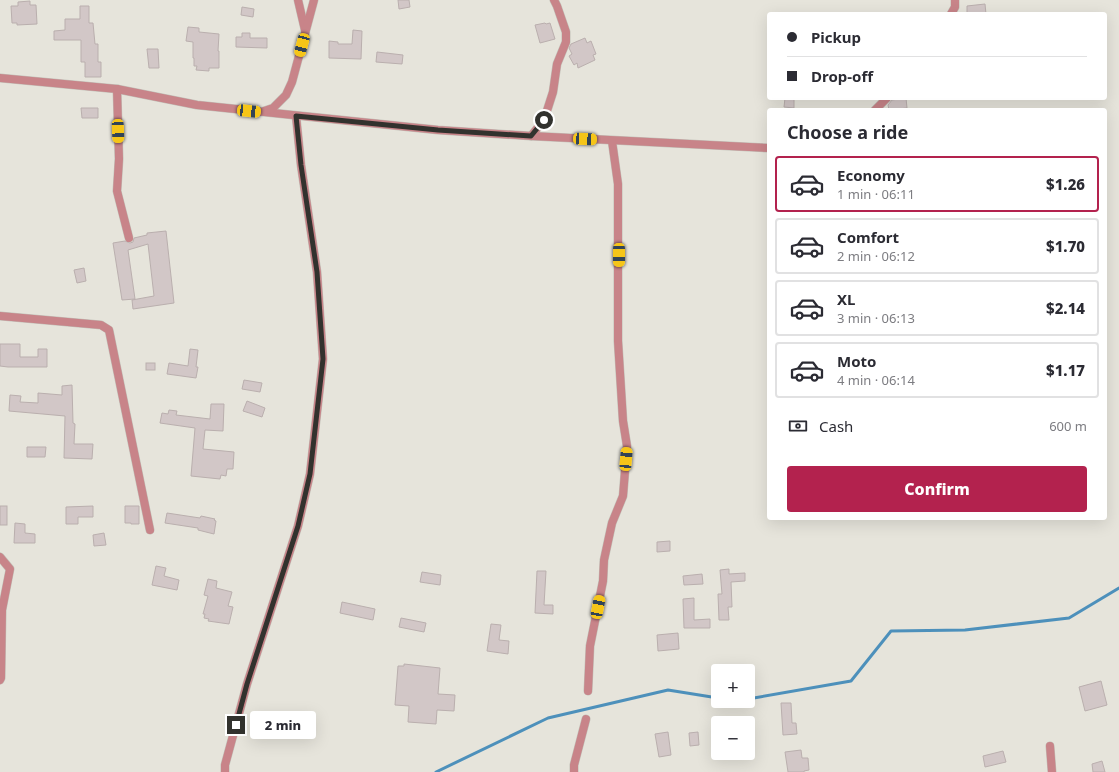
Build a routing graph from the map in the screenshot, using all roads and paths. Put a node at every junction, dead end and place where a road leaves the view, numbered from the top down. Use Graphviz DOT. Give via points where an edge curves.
graph roads {
  1 [pos="298,0"];
  2 [pos="314,0"];
  3 [pos="554,0"];
  4 [pos="955,0"];
  5 [pos="952,12"];
  6 [pos="305,33"];
  7 [pos="0,78"];
  8 [pos="117,90"];
  9 [pos="885,100"];
  10 [pos="877,108"];
  11 [pos="262,112"];
  12 [pos="296,116"];
  13 [pos="531,136"];
  14 [pos="612,141"];
  15 [pos="767,148"];
  16 [pos="129,238"];
  17 [pos="0,316"];
  18 [pos="150,530"];
  19 [pos="0,557"];
  20 [pos="0,680"];
  21 [pos="588,691"];
  22 [pos="586,719"];
  23 [pos="1050,746"];
  24 [pos="225,772"];
  25 [pos="574,772"];
  26 [pos="1052,772"];
  1 -- 6 [label="street"];
  2 -- 6 [label="street"];
  3 -- 13 [label="street" via="566,32 566,42 557,64 553,92 544,120"];
  4 -- 5 [label="street"];
  6 -- 11 [label="street" via="286,95 273,108"];
  7 -- 8 [label="street"];
  8 -- 11 [label="street" via="197,105"];
  8 -- 16 [label="street" via="117,191"];
  9 -- 10 [label="street"];
  11 -- 12 [label="street"];
  12 -- 13 [label="street"];
  12 -- 24 [label="street" via="317,272 323,359 310,474 298,526 247,684"];
  13 -- 14 [label="street"];
  14 -- 15 [label="street"];
  14 -- 21 [label="street" via="618,184 618,341 627,446 622,496 612,523 604,560 603,581 590,646"];
  17 -- 18 [label="street" via="102,325 109,330"];
  19 -- 20 [label="street" via="10,569 2,610"];
  22 -- 25 [label="street"];
  23 -- 26 [label="street"];
}
